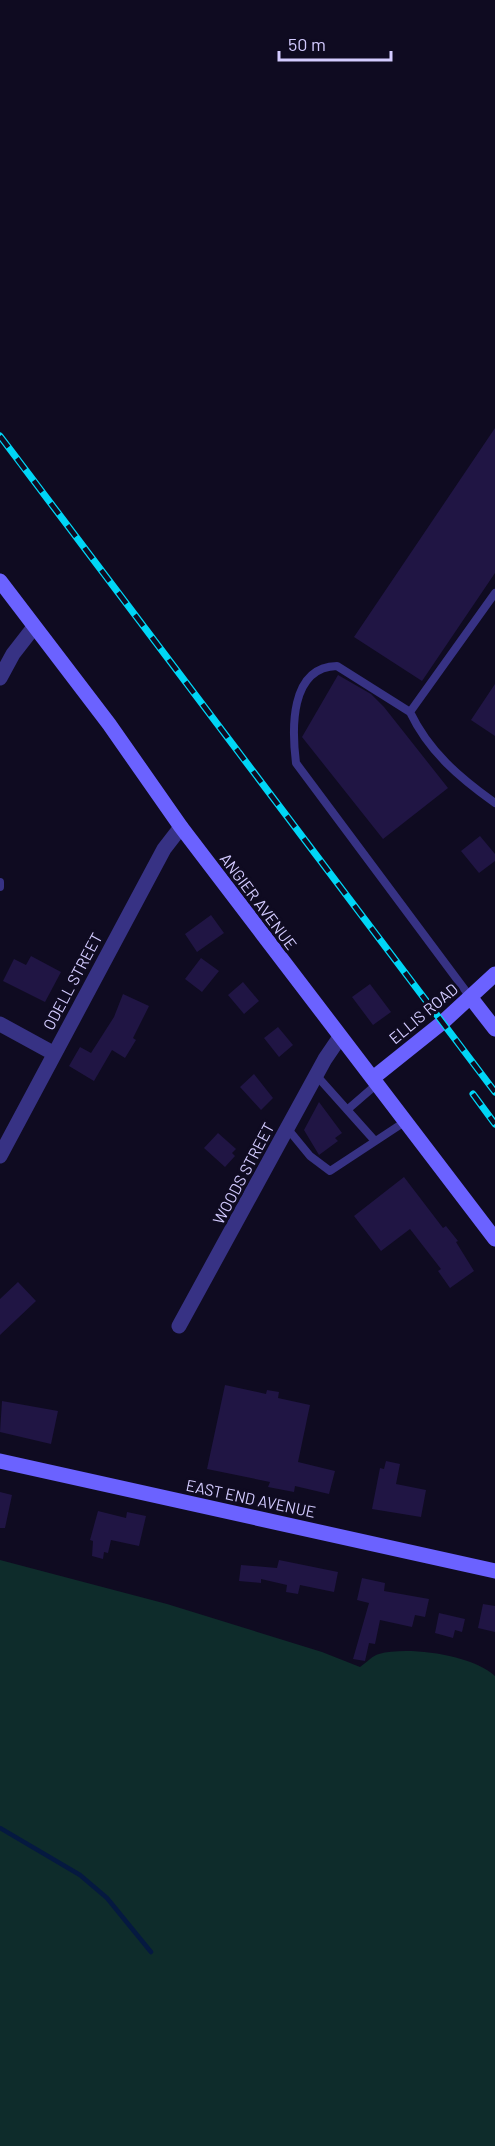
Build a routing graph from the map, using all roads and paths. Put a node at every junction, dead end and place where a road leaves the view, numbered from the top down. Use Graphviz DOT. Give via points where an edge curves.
graph roads {
  1 [pos="0,581"];
  2 [pos="495,593"];
  3 [pos="34,627"];
  4 [pos="0,678"];
  5 [pos="410,712"];
  6 [pos="495,803"];
  7 [pos="180,827"];
  8 [pos="0,882"];
  9 [pos="0,887"];
  10 [pos="495,974"];
  11 [pos="471,998"];
  12 [pos="0,1024"];
  13 [pos="495,1029"];
  14 [pos="340,1036"];
  15 [pos="53,1053"];
  16 [pos="316,1075"];
  17 [pos="375,1081"];
  18 [pos="346,1110"];
  19 [pos="406,1121"];
  20 [pos="287,1128"];
  21 [pos="375,1142"];
  22 [pos="0,1156"];
  23 [pos="495,1239"];
  24 [pos="179,1326"];
  25 [pos="0,1461"];
  26 [pos="495,1571"];
  1 -- 3 [label="main road, ANGIER AVENUE"];
  2 -- 5 [label="lane"];
  3 -- 4 [label="street"];
  3 -- 7 [label="main road, ANGIER AVENUE" via="109,724"];
  5 -- 6 [label="lane" via="421,735 459,778"];
  5 -- 11 [label="lane" via="337,666 329,666 314,675 297,700 293,737 296,763"];
  7 -- 14 [label="main road, ANGIER AVENUE"];
  7 -- 15 [label="street, ODELL STREET" via="164,849"];
  8 -- 9 [label="lane"];
  10 -- 11 [label="main road, ELLIS ROAD"];
  11 -- 13 [label="main road"];
  11 -- 17 [label="main road, ELLIS ROAD"];
  12 -- 15 [label="street"];
  14 -- 16 [label="street, WOODS STREET"];
  14 -- 17 [label="main road, ANGIER AVENUE"];
  15 -- 22 [label="street, ODELL STREET"];
  16 -- 18 [label="lane"];
  16 -- 20 [label="street, WOODS STREET"];
  17 -- 18 [label="lane"];
  17 -- 19 [label="main road, ANGIER AVENUE"];
  18 -- 21 [label="lane"];
  19 -- 21 [label="lane"];
  19 -- 23 [label="main road, ANGIER AVENUE"];
  20 -- 21 [label="lane" via="310,1156 330,1172"];
  20 -- 24 [label="street, WOODS STREET"];
  25 -- 26 [label="main road, EAST END AVENUE"];
}
